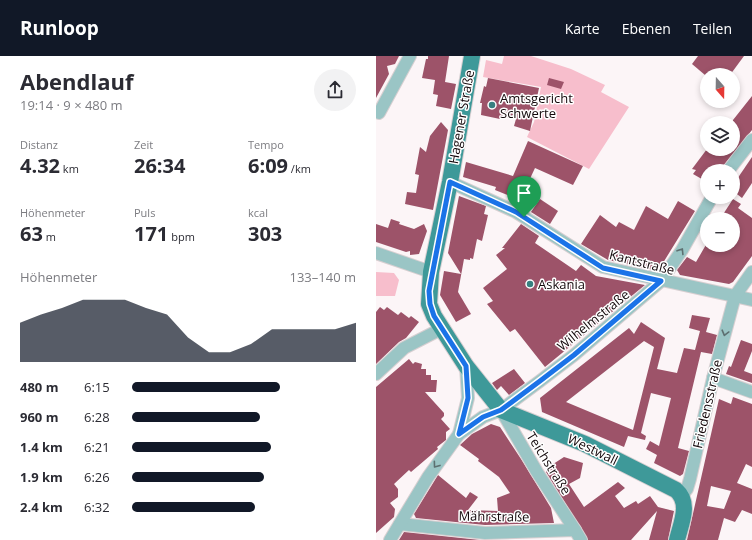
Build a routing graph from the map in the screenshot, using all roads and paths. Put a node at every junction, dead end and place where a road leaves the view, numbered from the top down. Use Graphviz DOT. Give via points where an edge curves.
graph roads {
  1 [pos="410,56"];
  2 [pos="472,56"];
  3 [pos="379,113"];
  4 [pos="752,140"];
  5 [pos="733,164"];
  6 [pos="450,182"];
  7 [pos="708,204"];
  8 [pos="376,253"];
  9 [pos="431,272"];
  10 [pos="752,272"];
  11 [pos="661,281"];
  12 [pos="735,296"];
  13 [pos="752,300"];
  14 [pos="441,329"];
  15 [pos="466,366"];
  16 [pos="376,374"];
  17 [pos="713,378"];
  18 [pos="752,392"];
  19 [pos="501,410"];
  20 [pos="459,434"];
  21 [pos="682,495"];
  22 [pos="400,524"];
  23 [pos="578,535"];
  24 [pos="390,540"];
  25 [pos="677,540"];
  1 -- 3 [label="street"];
  2 -- 6 [label="main road, Hagener Straße"];
  4 -- 5 [label="street"];
  6 -- 9 [label="main road, Hagener Straße"];
  6 -- 11 [label="street, Kantstraße" via="516,212 603,268"];
  11 -- 7 [label="street, Wilhelmstraße, one-way"];
  8 -- 9 [label="street"];
  9 -- 14 [label="main road, Hagener Straße" via="430,304"];
  10 -- 12 [label="street, Friedensstraße"];
  11 -- 12 [label="street, Kantstraße"];
  11 -- 19 [label="street, Wilhelmstraße" via="574,355"];
  12 -- 13 [label="street, Kantstraße"];
  12 -- 17 [label="street, Friedensstraße, one-way"];
  14 -- 15 [label="main road, Hagener Straße"];
  14 -- 16 [label="street" via="404,348"];
  15 -- 19 [label="main road, Hagener Straße"];
  15 -- 20 [label="street" via="468,398"];
  17 -- 18 [label="street"];
  17 -- 21 [label="street, Friedensstraße" via="690,479"];
  19 -- 20 [label="street" via="483,417"];
  19 -- 21 [label="main road, Westwall" via="584,444"];
  19 -- 23 [label="street, Teichstraße"];
  20 -- 22 [label="street, one-way" via="428,477"];
  21 -- 25 [label="main road, Friedensstraße" via="684,508"];
  22 -- 23 [label="street, Mährstraße" via="485,532"];
  22 -- 24 [label="street"];
}
